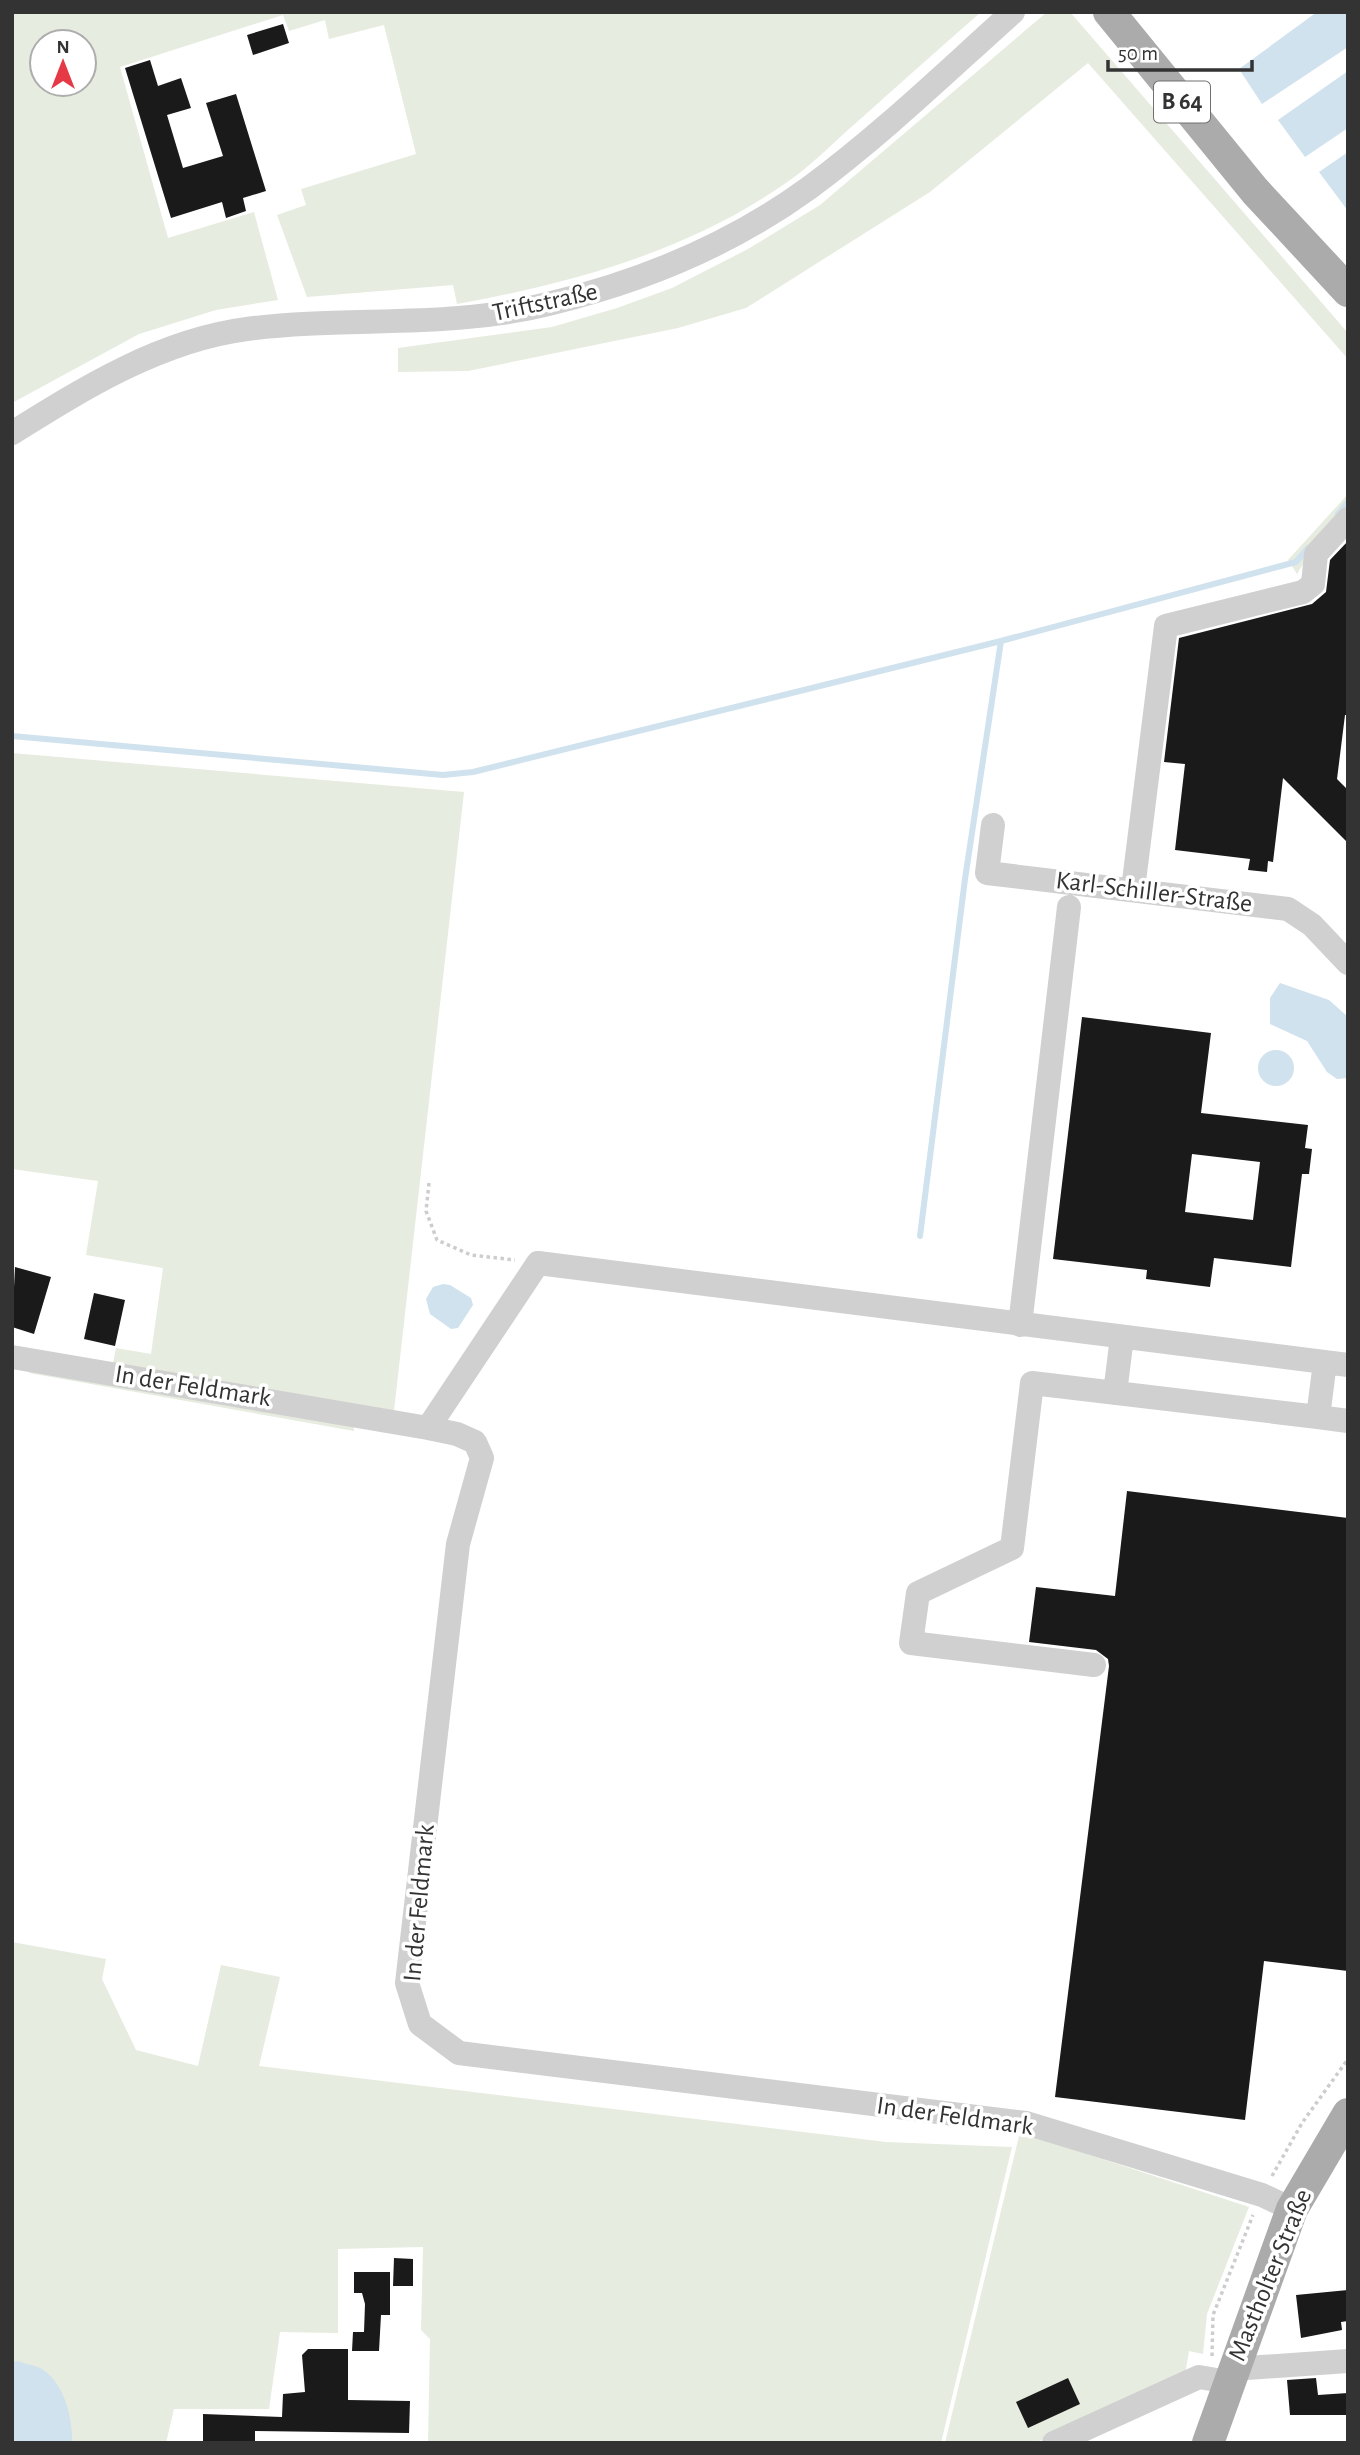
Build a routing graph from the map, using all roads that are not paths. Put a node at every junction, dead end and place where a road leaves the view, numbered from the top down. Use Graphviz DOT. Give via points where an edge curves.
graph roads {
  1 [pos="1013,12"];
  2 [pos="1109,12"];
  3 [pos="1348,291"];
  4 [pos="12,433"];
  5 [pos="1348,519"];
  6 [pos="993,825"];
  7 [pos="1133,889"];
  8 [pos="1069,907"];
  9 [pos="1348,962"];
  10 [pos="1020,1325"];
  11 [pos="1122,1337"];
  12 [pos="12,1357"];
  13 [pos="1336,1364"];
  14 [pos="1115,1393"];
  15 [pos="1318,1417"];
  16 [pos="1348,1421"];
  17 [pos="428,1427"];
  18 [pos="1094,1665"];
  19 [pos="1348,2114"];
  20 [pos="1292,2208"];
  21 [pos="1348,2361"];
  22 [pos="1231,2373"];
  23 [pos="1054,2443"];
  24 [pos="1208,2443"];
  1 -- 4 [label="street, Triftstraße" via="806,190 736,233 662,268 610,288 483,316 308,323 244,329 190,341 136,362"];
  2 -- 3 [label="main road, B 64" via="1255,191"];
  5 -- 7 [label="street" via="1316,554 1313,584 1303,592 1166,625"];
  6 -- 7 [label="street, Karl-Schiller-Straße" via="988,873"];
  7 -- 9 [label="street, Karl-Schiller-Straße" via="1288,909 1312,925"];
  8 -- 10 [label="street"];
  10 -- 11 [label="street"];
  10 -- 17 [label="street" via="538,1263"];
  11 -- 13 [label="street"];
  11 -- 14 [label="street"];
  12 -- 17 [label="street, In der Feldmark"];
  13 -- 15 [label="street"];
  14 -- 15 [label="street"];
  14 -- 18 [label="street" via="1032,1383 1012,1548 918,1593 911,1643"];
  15 -- 16 [label="street"];
  17 -- 20 [label="street, In der Feldmark" via="475,1442 482,1458 458,1544 407,1983 420,2024 459,2053 1026,2123"];
  19 -- 20 [label="main road, Mastholter Straße"];
  20 -- 22 [label="main road, Mastholter Straße"];
  21 -- 22 [label="street"];
  22 -- 23 [label="street" via="1199,2377"];
  22 -- 24 [label="main road, Mastholter Straße"];
}
